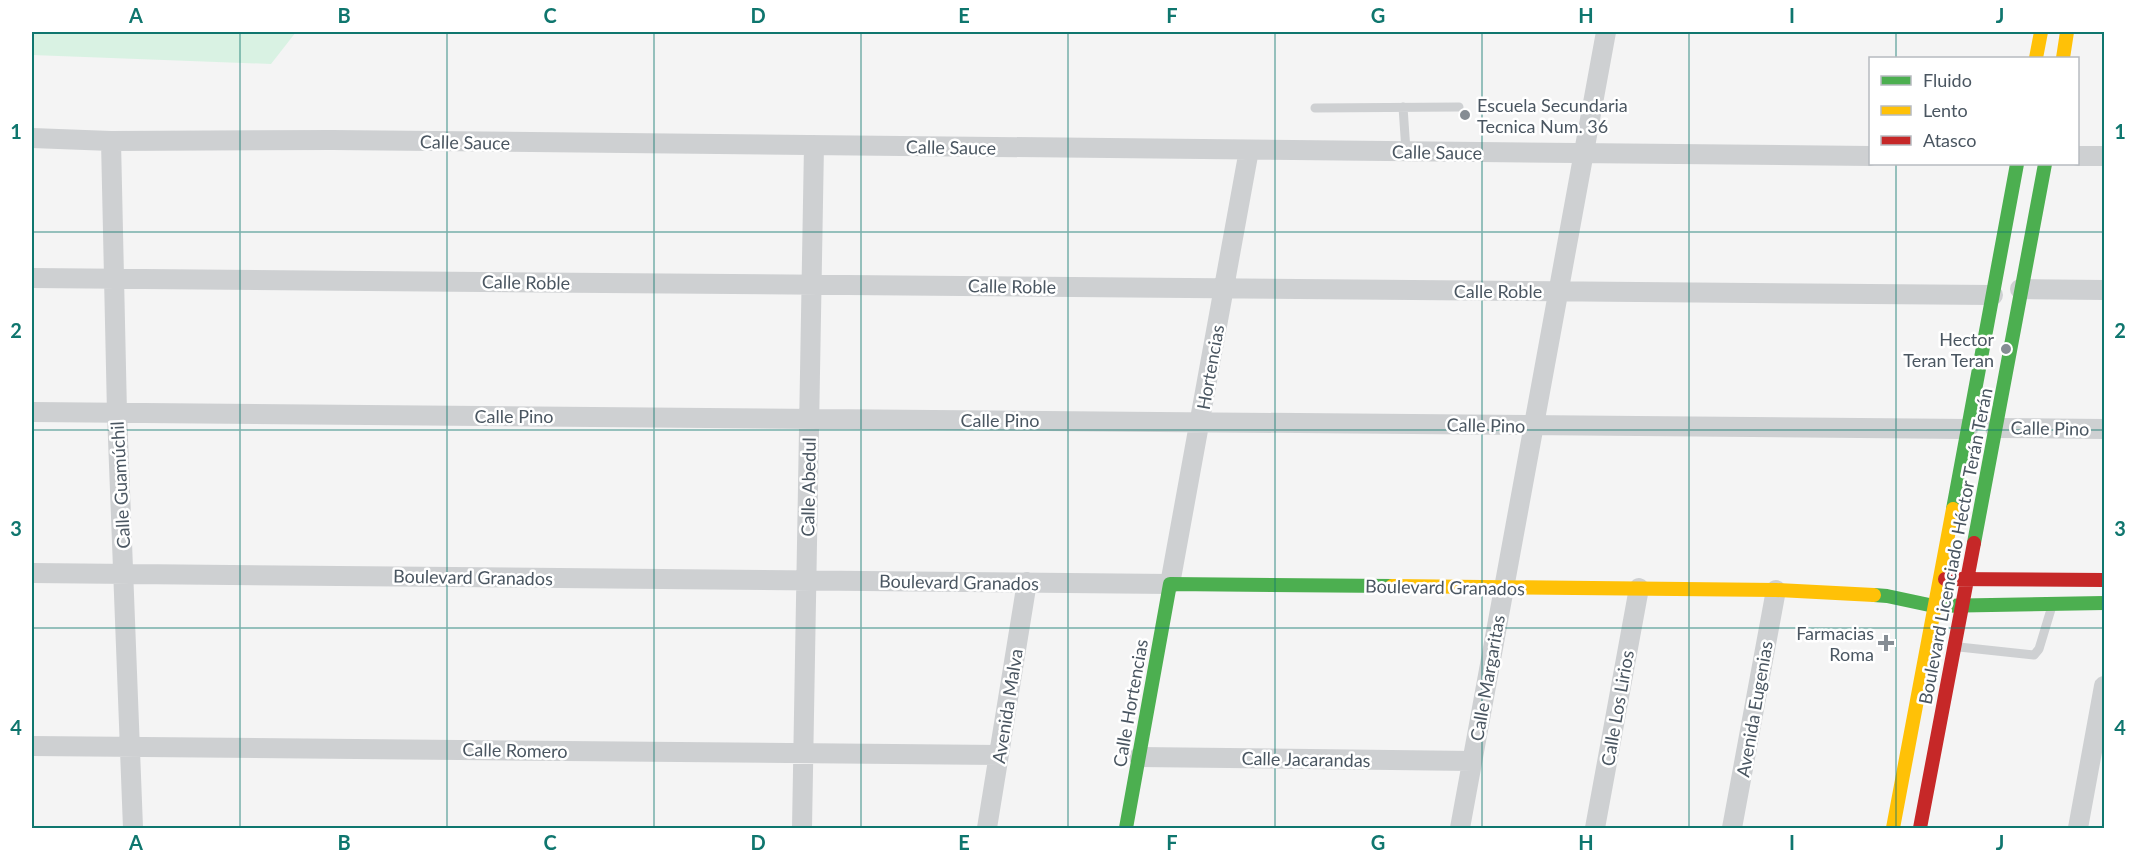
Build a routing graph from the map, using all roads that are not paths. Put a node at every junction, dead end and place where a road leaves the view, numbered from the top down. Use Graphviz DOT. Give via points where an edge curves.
graph roads {
  1 [pos="1606,32"];
  2 [pos="2041,32"];
  3 [pos="2067,32"];
  4 [pos="2036,57"];
  5 [pos="2063,57"];
  6 [pos="1403,107"];
  7 [pos="1459,107"];
  8 [pos="1315,108"];
  9 [pos="32,138"];
  10 [pos="111,141"];
  11 [pos="814,145"];
  12 [pos="1249,150"];
  13 [pos="1406,151"];
  14 [pos="1584,153"];
  15 [pos="1869,156"];
  16 [pos="2079,156"];
  17 [pos="2104,156"];
  18 [pos="2017,165"];
  19 [pos="2045,165"];
  20 [pos="32,278"];
  21 [pos="114,278"];
  22 [pos="812,284"];
  23 [pos="1224,288"];
  24 [pos="2020,289"];
  25 [pos="2104,290"];
  26 [pos="1558,291"];
  27 [pos="1993,295"];
  28 [pos="32,412"];
  29 [pos="117,413"];
  30 [pos="809,419"];
  31 [pos="1200,422"];
  32 [pos="1534,425"];
  33 [pos="1995,428"];
  34 [pos="1968,429"];
  35 [pos="2104,429"];
  36 [pos="32,573"];
  37 [pos="124,574"];
  38 [pos="1966,579"];
  39 [pos="806,580"];
  40 [pos="2104,580"];
  41 [pos="1028,582"];
  42 [pos="1928,582"];
  43 [pos="1170,584"];
  44 [pos="1504,587"];
  45 [pos="1639,588"];
  46 [pos="1776,590"];
  47 [pos="1887,596"];
  48 [pos="2104,603"];
  49 [pos="2052,604"];
  50 [pos="1962,605"];
  51 [pos="1934,606"];
  52 [pos="1954,647"];
  53 [pos="2104,686"];
  54 [pos="32,746"];
  55 [pos="128,747"];
  56 [pos="803,753"];
  57 [pos="999,754"];
  58 [pos="1139,757"];
  59 [pos="1472,761"];
  60 [pos="133,828"];
  61 [pos="802,828"];
  62 [pos="987,828"];
  63 [pos="1126,828"];
  64 [pos="1460,828"];
  65 [pos="1595,828"];
  66 [pos="1732,828"];
  67 [pos="1893,828"];
  68 [pos="1920,828"];
  69 [pos="2078,828"];
  1 -- 14 [label="street, Calle Margaritas"];
  2 -- 4 [label="main road"];
  3 -- 5 [label="main road"];
  6 -- 7 [label="lane"];
  6 -- 8 [label="lane"];
  6 -- 13 [label="lane"];
  9 -- 10 [label="street, Calle Sauce"];
  10 -- 11 [label="street, Calle Sauce"];
  10 -- 21 [label="street, Calle Guamúchil"];
  11 -- 12 [label="street, Calle Sauce"];
  11 -- 22 [label="street, Calle Abedul"];
  12 -- 13 [label="street, Calle Sauce"];
  12 -- 23 [label="street, Hortencias"];
  13 -- 14 [label="street, Calle Sauce"];
  14 -- 15 [label="street, Calle Sauce"];
  14 -- 26 [label="street, Calle Margaritas"];
  16 -- 17 [label="street"];
  18 -- 27 [label="main road, Boulevard Licenciado Héctor Terán Terán"];
  19 -- 24 [label="main road, Boulevard Licenciado Héctor Terán Terán"];
  20 -- 21 [label="street, Calle Roble"];
  21 -- 22 [label="street, Calle Roble"];
  21 -- 29 [label="street, Calle Guamúchil"];
  22 -- 23 [label="street, Calle Roble"];
  22 -- 30 [label="street, Calle Abedul"];
  23 -- 26 [label="street, Calle Roble"];
  23 -- 31 [label="street, Hortencias"];
  24 -- 25 [label="street"];
  24 -- 33 [label="main road, Boulevard Licenciado Héctor Terán Terán"];
  26 -- 27 [label="street, Calle Roble"];
  26 -- 32 [label="street, Calle Margaritas"];
  27 -- 34 [label="main road, Boulevard Licenciado Héctor Terán Terán"];
  28 -- 29 [label="street, Calle Pino"];
  29 -- 30 [label="street, Calle Pino"];
  29 -- 37 [label="street, Calle Guamúchil"];
  30 -- 31 [label="street, Calle Pino"];
  30 -- 39 [label="street, Calle Abedul"];
  31 -- 32 [label="street, Calle Pino"];
  31 -- 43 [label="street, Hortencias"];
  32 -- 34 [label="street, Calle Pino"];
  32 -- 44 [label="street, Calle Margaritas"];
  33 -- 35 [label="street, Calle Pino"];
  33 -- 38 [label="main road, Boulevard Licenciado Héctor Terán Terán"];
  34 -- 42 [label="main road, Boulevard Licenciado Héctor Terán Terán"];
  36 -- 37 [label="street, Boulevard Granados"];
  37 -- 39 [label="street, Boulevard Granados"];
  37 -- 55 [label="street, Calle Guamúchil"];
  38 -- 40 [label="main road, Boulevard Granados"];
  38 -- 42 [label="main road, Boulevard Granados"];
  38 -- 50 [label="main road, Boulevard Licenciado Héctor Terán Terán"];
  39 -- 41 [label="street, Boulevard Granados"];
  39 -- 56 [label="street, Calle Abedul"];
  41 -- 43 [label="street, Boulevard Granados"];
  41 -- 57 [label="street, Avenida Malva"];
  42 -- 47 [label="main road, Boulevard Granados"];
  42 -- 51 [label="main road, Boulevard Licenciado Héctor Terán Terán"];
  43 -- 44 [label="main road, Boulevard Granados"];
  43 -- 58 [label="main road, Calle Hortencias"];
  44 -- 45 [label="main road, Boulevard Granados"];
  44 -- 59 [label="street, Calle Margaritas"];
  45 -- 46 [label="main road, Boulevard Granados"];
  45 -- 65 [label="street, Calle Los Lirios"];
  46 -- 47 [label="main road, Boulevard Granados"];
  46 -- 66 [label="street, Avenida Eugenias"];
  47 -- 51 [label="main road, Boulevard Granados"];
  48 -- 49 [label="main road, Boulevard Granados"];
  49 -- 50 [label="main road, Boulevard Granados"];
  49 -- 52 [label="lane" via="2034,655"];
  50 -- 51 [label="main road, Boulevard Granados"];
  50 -- 52 [label="main road, Boulevard Licenciado Héctor Terán Terán"];
  51 -- 67 [label="main road, Boulevard Licenciado Héctor Terán Terán"];
  52 -- 68 [label="main road, Boulevard Licenciado Héctor Terán Terán"];
  53 -- 69 [label="street"];
  54 -- 55 [label="street, Calle Romero"];
  55 -- 56 [label="street, Calle Romero"];
  55 -- 60 [label="street, Calle Guamúchil"];
  56 -- 57 [label="street, Calle Romero"];
  56 -- 61 [label="street, Calle Abedul"];
  57 -- 62 [label="street, Avenida Malva"];
  58 -- 59 [label="street, Calle Jacarandas"];
  58 -- 63 [label="main road, Calle Hortencias"];
  59 -- 64 [label="street, Calle Margaritas"];
}
